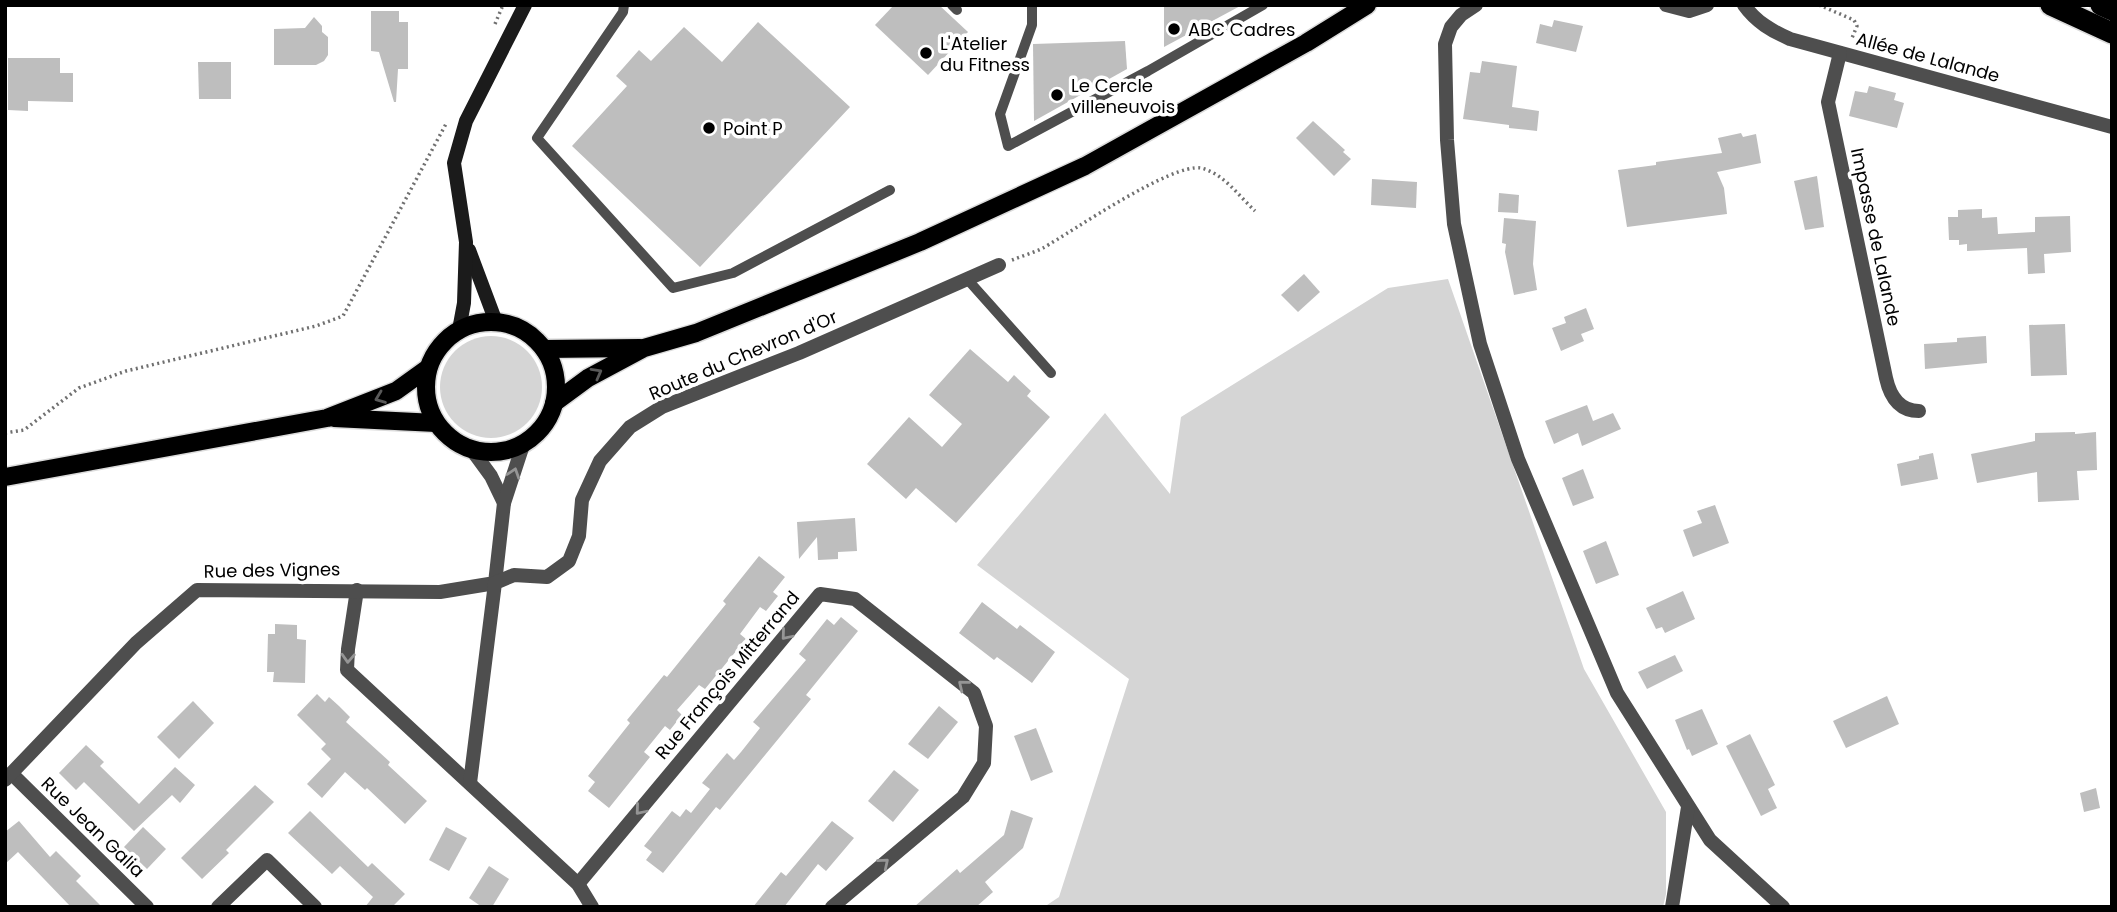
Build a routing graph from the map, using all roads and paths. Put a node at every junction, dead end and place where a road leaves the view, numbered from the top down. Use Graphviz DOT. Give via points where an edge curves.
graph roads {
  1 [pos="503,5"];
  2 [pos="525,5"];
  3 [pos="624,5"];
  4 [pos="1032,5"];
  5 [pos="1263,5"];
  6 [pos="1367,5"];
  7 [pos="1476,5"];
  8 [pos="1666,5"];
  9 [pos="1707,5"];
  10 [pos="1744,5"];
  11 [pos="1819,5"];
  12 [pos="2050,5"];
  13 [pos="2101,5"];
  14 [pos="1689,8"];
  15 [pos="2112,10"];
  16 [pos="492,29"];
  17 [pos="2112,33"];
  18 [pos="1840,53"];
  19 [pos="449,119"];
  20 [pos="2112,127"];
  21 [pos="890,190"];
  22 [pos="1255,211"];
  23 [pos="466,242"];
  24 [pos="999,265"];
  25 [pos="968,280"];
  26 [pos="496,322"];
  27 [pos="459,330"];
  28 [pos="644,348"];
  29 [pos="544,349"];
  30 [pos="428,368"];
  31 [pos="1051,373"];
  32 [pos="554,403"];
  33 [pos="1919,411"];
  34 [pos="327,418"];
  35 [pos="436,423"];
  36 [pos="5,433"];
  37 [pos="524,442"];
  38 [pos="472,450"];
  39 [pos="5,477"];
  40 [pos="504,503"];
  41 [pos="495,583"];
  42 [pos="357,590"];
  43 [pos="8,777"];
  44 [pos="470,783"];
  45 [pos="1688,807"];
  46 [pos="578,884"];
  47 [pos="147,907"];
  48 [pos="218,907"];
  49 [pos="315,907"];
  50 [pos="592,907"];
  51 [pos="832,907"];
  52 [pos="1672,907"];
  53 [pos="1783,907"];
  1 -- 16 [label="path"];
  2 -- 23 [label="main road" via="466,121 454,163"];
  3 -- 21 [label="lane" via="537,138 673,288 733,273"];
  4 -- 5 [label="lane" via="1032,25 1000,114 1008,146"];
  6 -- 28 [label="main road" via="1085,166 920,242 696,333"];
  7 -- 45 [label="street" via="1451,27 1445,44 1454,224 1480,344 1518,459 1617,693"];
  8 -- 14 [label="street"];
  9 -- 14 [label="street"];
  10 -- 18 [label="street, Allée de Lalande" via="1769,30"];
  11 -- 18 [label="path" via="1854,20 1857,26"];
  12 -- 17 [label="highway"];
  13 -- 15 [label="highway"];
  18 -- 20 [label="street, Allée de Lalande"];
  18 -- 33 [label="street, Impasse de Lalande" via="1828,102 1886,378 1898,404"];
  19 -- 36 [label="path" via="343,316 127,371 79,388 24,430"];
  22 -- 24 [label="path" via="1218,174 1198,167 1153,183 1040,249"];
  23 -- 26 [label="main road"];
  23 -- 27 [label="main road"];
  24 -- 25 [label="street, Route du Chevron d'Or"];
  25 -- 31 [label="lane"];
  25 -- 41 [label="street, Route du Chevron d'Or" via="662,407 630,427 600,461 582,500 579,536 569,561 547,577 514,575"];
  26 -- 27 [label="main road"];
  26 -- 29 [label="main road" via="515,326"];
  27 -- 30 [label="main road" via="440,346"];
  28 -- 29 [label="main road"];
  32 -- 28 [label="main road, one-way" via="588,378"];
  29 -- 32 [label="main road" via="556,384"];
  30 -- 34 [label="main road, one-way" via="396,391"];
  30 -- 35 [label="main road" via="425,387"];
  32 -- 37 [label="main road" via="538,432"];
  34 -- 35 [label="main road"];
  34 -- 39 [label="main road"];
  35 -- 38 [label="main road"];
  37 -- 38 [label="main road" via="508,450"];
  40 -- 37 [label="street, one-way"];
  38 -- 40 [label="street"];
  40 -- 41 [label="street"];
  41 -- 42 [label="street, Rue des Vignes" via="440,592"];
  41 -- 44 [label="street"];
  42 -- 43 [label="street, Rue des Vignes" via="198,590 136,643"];
  42 -- 44 [label="street, one-way" via="347,670"];
  43 -- 47 [label="street, Rue Jean Galia"];
  44 -- 46 [label="street"];
  45 -- 52 [label="street"];
  45 -- 53 [label="street" via="1710,840"];
  46 -- 50 [label="street"];
  51 -- 46 [label="street, Rue François Mitterrand, one-way" via="963,797 984,763 986,726 974,693 855,599 820,594"];
  48 -- 49 [label="street" via="267,860"];
}
